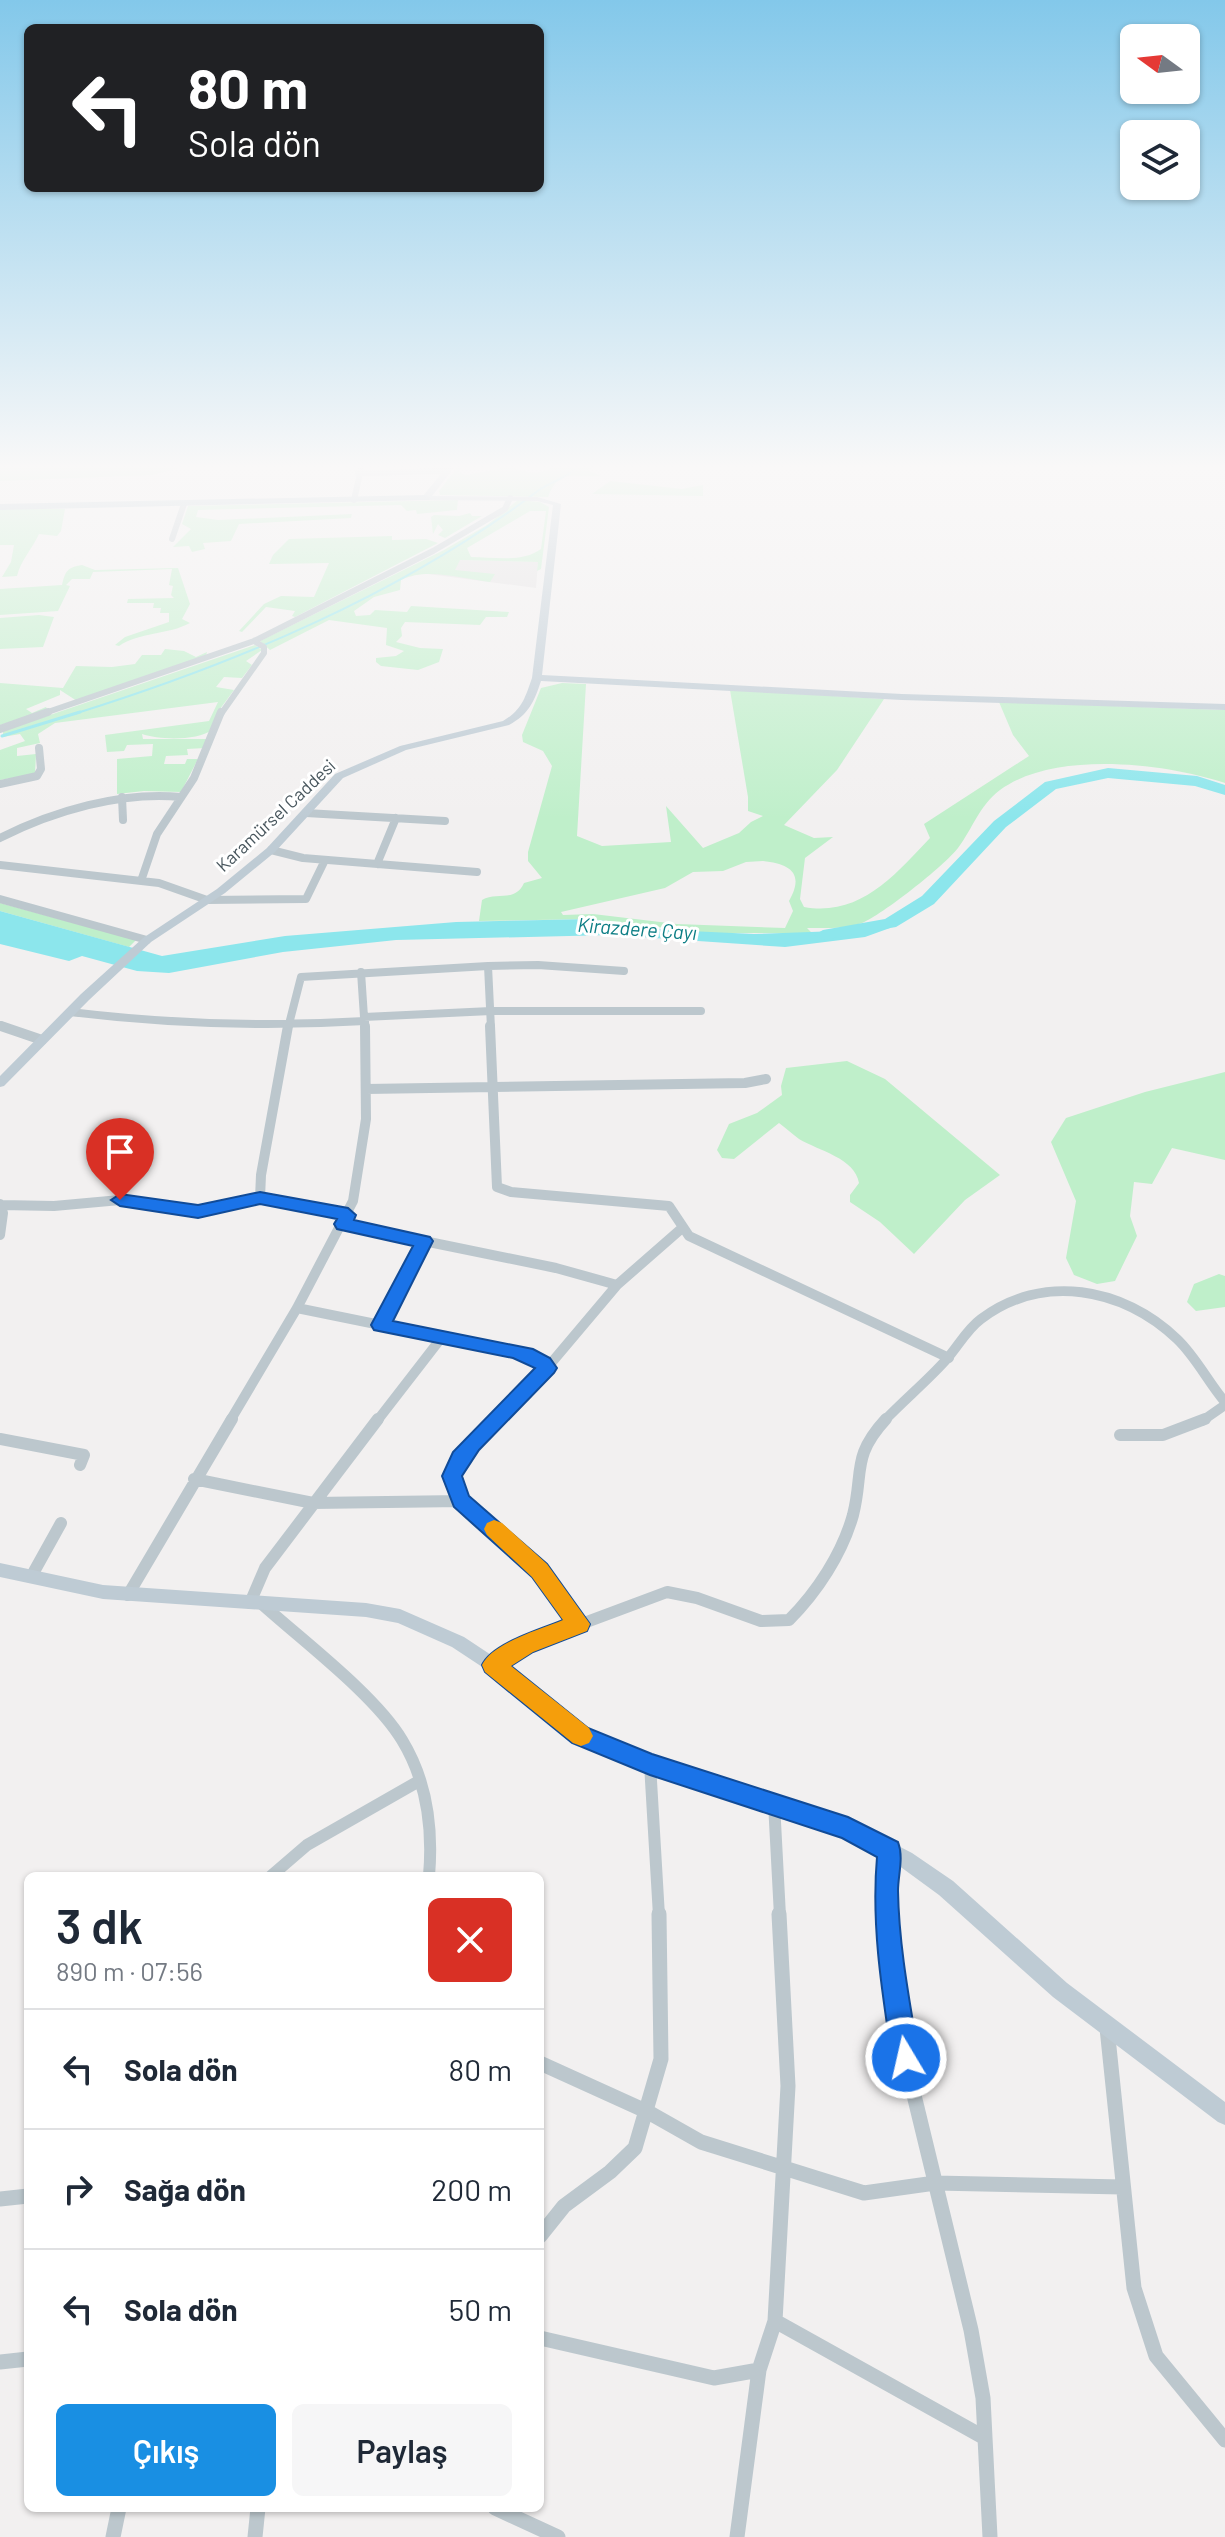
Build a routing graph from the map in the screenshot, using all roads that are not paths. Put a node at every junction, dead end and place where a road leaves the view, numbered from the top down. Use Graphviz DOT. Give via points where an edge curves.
graph roads {
  1 [pos="374,582"];
  2 [pos="548,582"];
  3 [pos="259,644"];
  4 [pos="537,678"];
  5 [pos="1225,707"];
  6 [pos="0,729"];
  7 [pos="39,748"];
  8 [pos="0,784"];
  9 [pos="122,797"];
  10 [pos="181,797"];
  11 [pos="306,813"];
  12 [pos="396,818"];
  13 [pos="123,820"];
  14 [pos="445,821"];
  15 [pos="0,838"];
  16 [pos="271,850"];
  17 [pos="325,860"];
  18 [pos="377,864"];
  19 [pos="0,865"];
  20 [pos="477,872"];
  21 [pos="141,881"];
  22 [pos="0,899"];
  23 [pos="207,900"];
  24 [pos="147,940"];
  25 [pos="488,966"];
  26 [pos="624,971"];
  27 [pos="361,972"];
  28 [pos="491,1011"];
  29 [pos="701,1011"];
  30 [pos="70,1012"];
  31 [pos="365,1019"];
  32 [pos="0,1025"];
  33 [pos="287,1027"];
  34 [pos="42,1040"];
  35 [pos="766,1079"];
  36 [pos="0,1083"];
  37 [pos="494,1088"];
  38 [pos="366,1089"];
  39 [pos="260,1198"];
  40 [pos="1,1204"];
  41 [pos="345,1220"];
  42 [pos="681,1229"];
  43 [pos="0,1235"];
  44 [pos="424,1241"];
  45 [pos="617,1285"];
  46 [pos="297,1308"];
  47 [pos="381,1325"];
  48 [pos="442,1337"];
  49 [pos="949,1358"];
  50 [pos="547,1368"];
  51 [pos="1225,1404"];
  52 [pos="1120,1435"];
  53 [pos="0,1439"];
  54 [pos="80,1465"];
  55 [pos="194,1479"];
  56 [pos="461,1501"];
  57 [pos="313,1503"];
  58 [pos="61,1523"];
  59 [pos="0,1571"];
  60 [pos="31,1577"];
  61 [pos="128,1595"];
  62 [pos="256,1604"];
  63 [pos="579,1624"];
  64 [pos="493,1665"];
  65 [pos="650,1764"];
  66 [pos="419,1781"];
  67 [pos="774,1803"];
  68 [pos="889,1851"];
  69 [pos="276,1872"];
  70 [pos="429,1872"];
  71 [pos="1107,2025"];
  72 [pos="544,2065"];
  73 [pos="648,2112"];
  74 [pos="1225,2115"];
  75 [pos="783,2168"];
  76 [pos="935,2183"];
  77 [pos="1122,2187"];
  78 [pos="24,2196"];
  79 [pos="0,2199"];
  80 [pos="544,2231"];
  81 [pos="775,2321"];
  82 [pos="544,2339"];
  83 [pos="24,2359"];
  84 [pos="0,2362"];
  85 [pos="759,2370"];
  86 [pos="985,2438"];
  87 [pos="1225,2440"];
  88 [pos="118,2512"];
  89 [pos="258,2512"];
  90 [pos="504,2512"];
  91 [pos="113,2537"];
  92 [pos="255,2537"];
  93 [pos="558,2537"];
  94 [pos="737,2537"];
  95 [pos="990,2537"];
  1 -- 3 [label="street"];
  2 -- 4 [label="main road, Karamürsel Caddesi"];
  3 -- 6 [label="street"];
  3 -- 10 [label="street" via="262,656 222,710"];
  4 -- 5 [label="main road"];
  4 -- 11 [label="main road, Karamürsel Caddesi" via="523,710 512,720 360,765 339,776"];
  7 -- 8 [label="street" via="37,776"];
  9 -- 10 [label="street"];
  9 -- 13 [label="street"];
  9 -- 15 [label="street"];
  10 -- 21 [label="street" via="157,834"];
  11 -- 12 [label="street"];
  11 -- 16 [label="main road, Karamürsel Caddesi"];
  12 -- 14 [label="street"];
  12 -- 18 [label="street"];
  16 -- 17 [label="street"];
  16 -- 23 [label="main road, Karamürsel Caddesi"];
  17 -- 18 [label="street"];
  17 -- 23 [label="street" via="306,899"];
  18 -- 20 [label="street"];
  19 -- 21 [label="street"];
  21 -- 23 [label="street"];
  22 -- 24 [label="street"];
  23 -- 24 [label="main road, Karamürsel Caddesi"];
  24 -- 30 [label="main road, Karamürsel Caddesi"];
  25 -- 26 [label="street"];
  25 -- 27 [label="street"];
  25 -- 28 [label="street"];
  27 -- 31 [label="street"];
  27 -- 33 [label="street" via="301,977"];
  28 -- 29 [label="street"];
  28 -- 31 [label="street"];
  28 -- 37 [label="street"];
  30 -- 33 [label="street" via="149,1022"];
  30 -- 34 [label="main road, Karamürsel Caddesi"];
  31 -- 33 [label="street"];
  31 -- 38 [label="street"];
  32 -- 34 [label="street"];
  33 -- 39 [label="street" via="269,1145 258,1181"];
  34 -- 36 [label="main road, Karamürsel Caddesi"];
  35 -- 37 [label="street"];
  37 -- 38 [label="street"];
  37 -- 42 [label="street" via="499,1189 665,1205 675,1211"];
  38 -- 41 [label="street" via="364,1144"];
  39 -- 40 [label="street" via="198,1211 108,1200"];
  39 -- 41 [label="street"];
  40 -- 43 [label="street"];
  41 -- 44 [label="street"];
  41 -- 46 [label="street"];
  42 -- 45 [label="street"];
  42 -- 49 [label="street"];
  44 -- 45 [label="street"];
  44 -- 47 [label="street"];
  45 -- 50 [label="street"];
  46 -- 47 [label="street"];
  46 -- 55 [label="street"];
  47 -- 48 [label="street"];
  48 -- 50 [label="street" via="526,1354"];
  48 -- 57 [label="street"];
  49 -- 51 [label="street" via="970,1328 1002,1305 1040,1291 1080,1289 1114,1299 1168,1332"];
  49 -- 63 [label="street" via="865,1445 847,1533 789,1620 757,1619 667,1592"];
  50 -- 56 [label="street" via="460,1458 452,1476"];
  51 -- 52 [label="street" via="1182,1432 1144,1438"];
  53 -- 54 [label="street" via="84,1455"];
  55 -- 57 [label="street"];
  55 -- 61 [label="street"];
  56 -- 57 [label="street"];
  56 -- 63 [label="street" via="539,1571"];
  57 -- 62 [label="street" via="265,1568"];
  58 -- 60 [label="street"];
  59 -- 60 [label="main road"];
  60 -- 61 [label="main road"];
  61 -- 62 [label="main road"];
  62 -- 64 [label="main road" via="400,1616 438,1631"];
  62 -- 66 [label="street" via="376,1707 403,1741"];
  63 -- 64 [label="street" via="525,1645"];
  64 -- 65 [label="main road" via="580,1735"];
  65 -- 67 [label="main road"];
  65 -- 73 [label="street" via="659,1883 661,2059"];
  66 -- 69 [label="street" via="307,1845"];
  66 -- 70 [label="street" via="432,1844"];
  67 -- 68 [label="main road" via="848,1829"];
  67 -- 75 [label="street" via="788,2086"];
  68 -- 71 [label="main road" via="946,1888"];
  68 -- 76 [label="street" via="886,1890 894,1982 910,2084"];
  71 -- 74 [label="main road"];
  71 -- 77 [label="street"];
  72 -- 73 [label="street"];
  73 -- 75 [label="street" via="701,2142"];
  73 -- 80 [label="street" via="635,2148 564,2206"];
  75 -- 76 [label="street" via="864,2193"];
  75 -- 81 [label="street"];
  76 -- 77 [label="street"];
  76 -- 86 [label="street" via="983,2399"];
  77 -- 87 [label="street" via="1134,2288 1156,2356"];
  78 -- 79 [label="street"];
  81 -- 85 [label="street"];
  81 -- 86 [label="street"];
  82 -- 85 [label="street" via="714,2378"];
  83 -- 84 [label="street"];
  85 -- 94 [label="street"];
  86 -- 95 [label="street"];
  88 -- 91 [label="street"];
  89 -- 92 [label="street"];
  90 -- 93 [label="street"];
}
